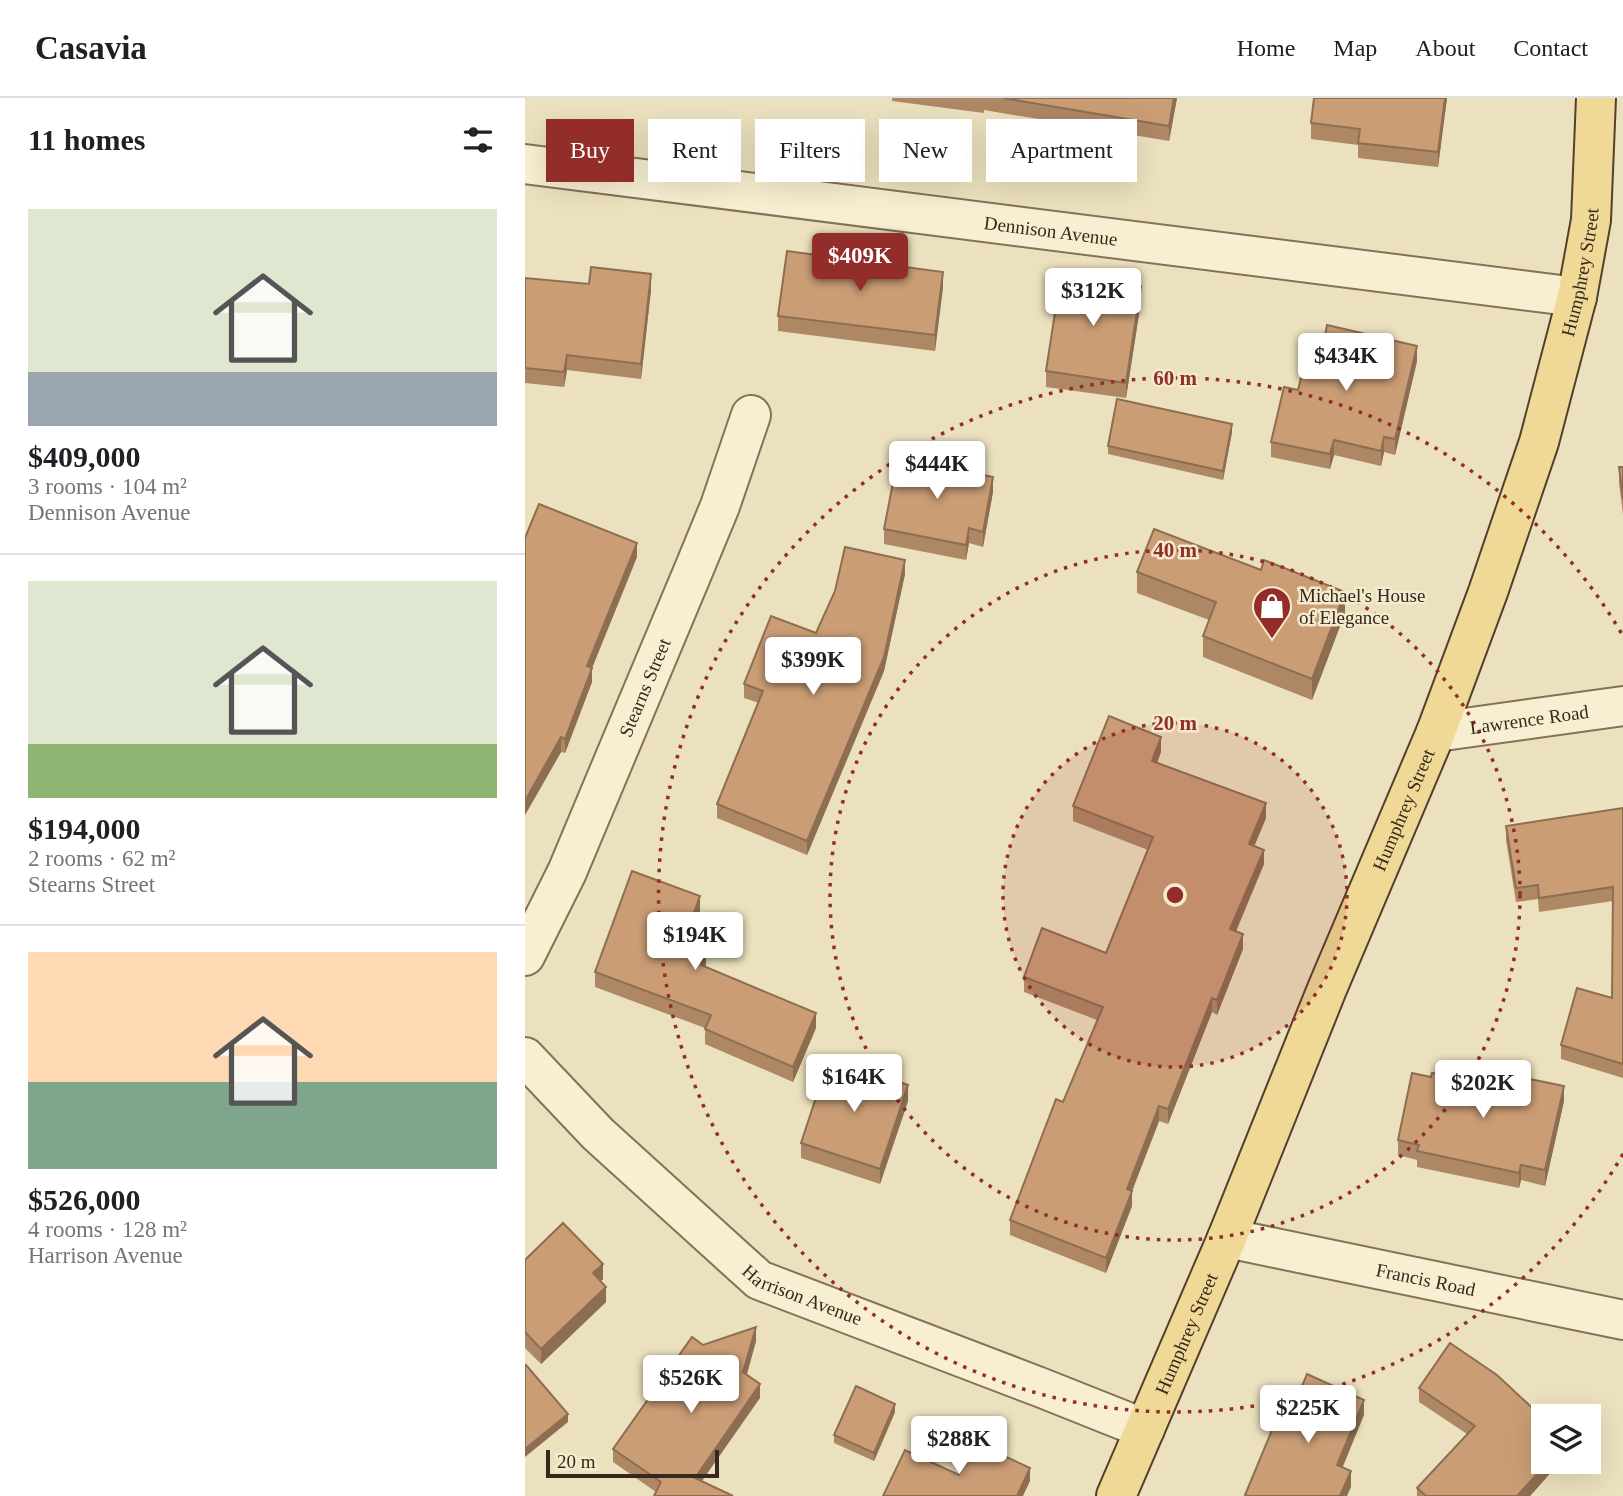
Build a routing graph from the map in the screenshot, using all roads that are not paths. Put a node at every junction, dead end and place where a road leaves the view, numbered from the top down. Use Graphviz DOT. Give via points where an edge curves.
graph roads {
  1 [pos="1596,98"];
  2 [pos="525,164"];
  3 [pos="1577,298"];
  4 [pos="751,415"];
  5 [pos="1623,706"];
  6 [pos="1436,732"];
  7 [pos="525,956"];
  8 [pos="525,1057"];
  9 [pos="1227,1238"];
  10 [pos="1623,1320"];
  11 [pos="1145,1430"];
  12 [pos="1116,1496"];
  1 -- 3 [label="main road, Humphrey Street" via="1591,220"];
  2 -- 3 [label="street, Dennison Avenue"];
  3 -- 6 [label="main road, Humphrey Street" via="1539,442"];
  4 -- 7 [label="street, Stearns Street" via="694,569 567,872"];
  5 -- 6 [label="street, Lawrence Road"];
  6 -- 9 [label="main road, Humphrey Street"];
  8 -- 11 [label="street, Harrison Avenue" via="599,1134 759,1280"];
  9 -- 10 [label="street, Francis Road"];
  9 -- 11 [label="main road, Humphrey Street"];
  11 -- 12 [label="main road, Humphrey Street"];
}
